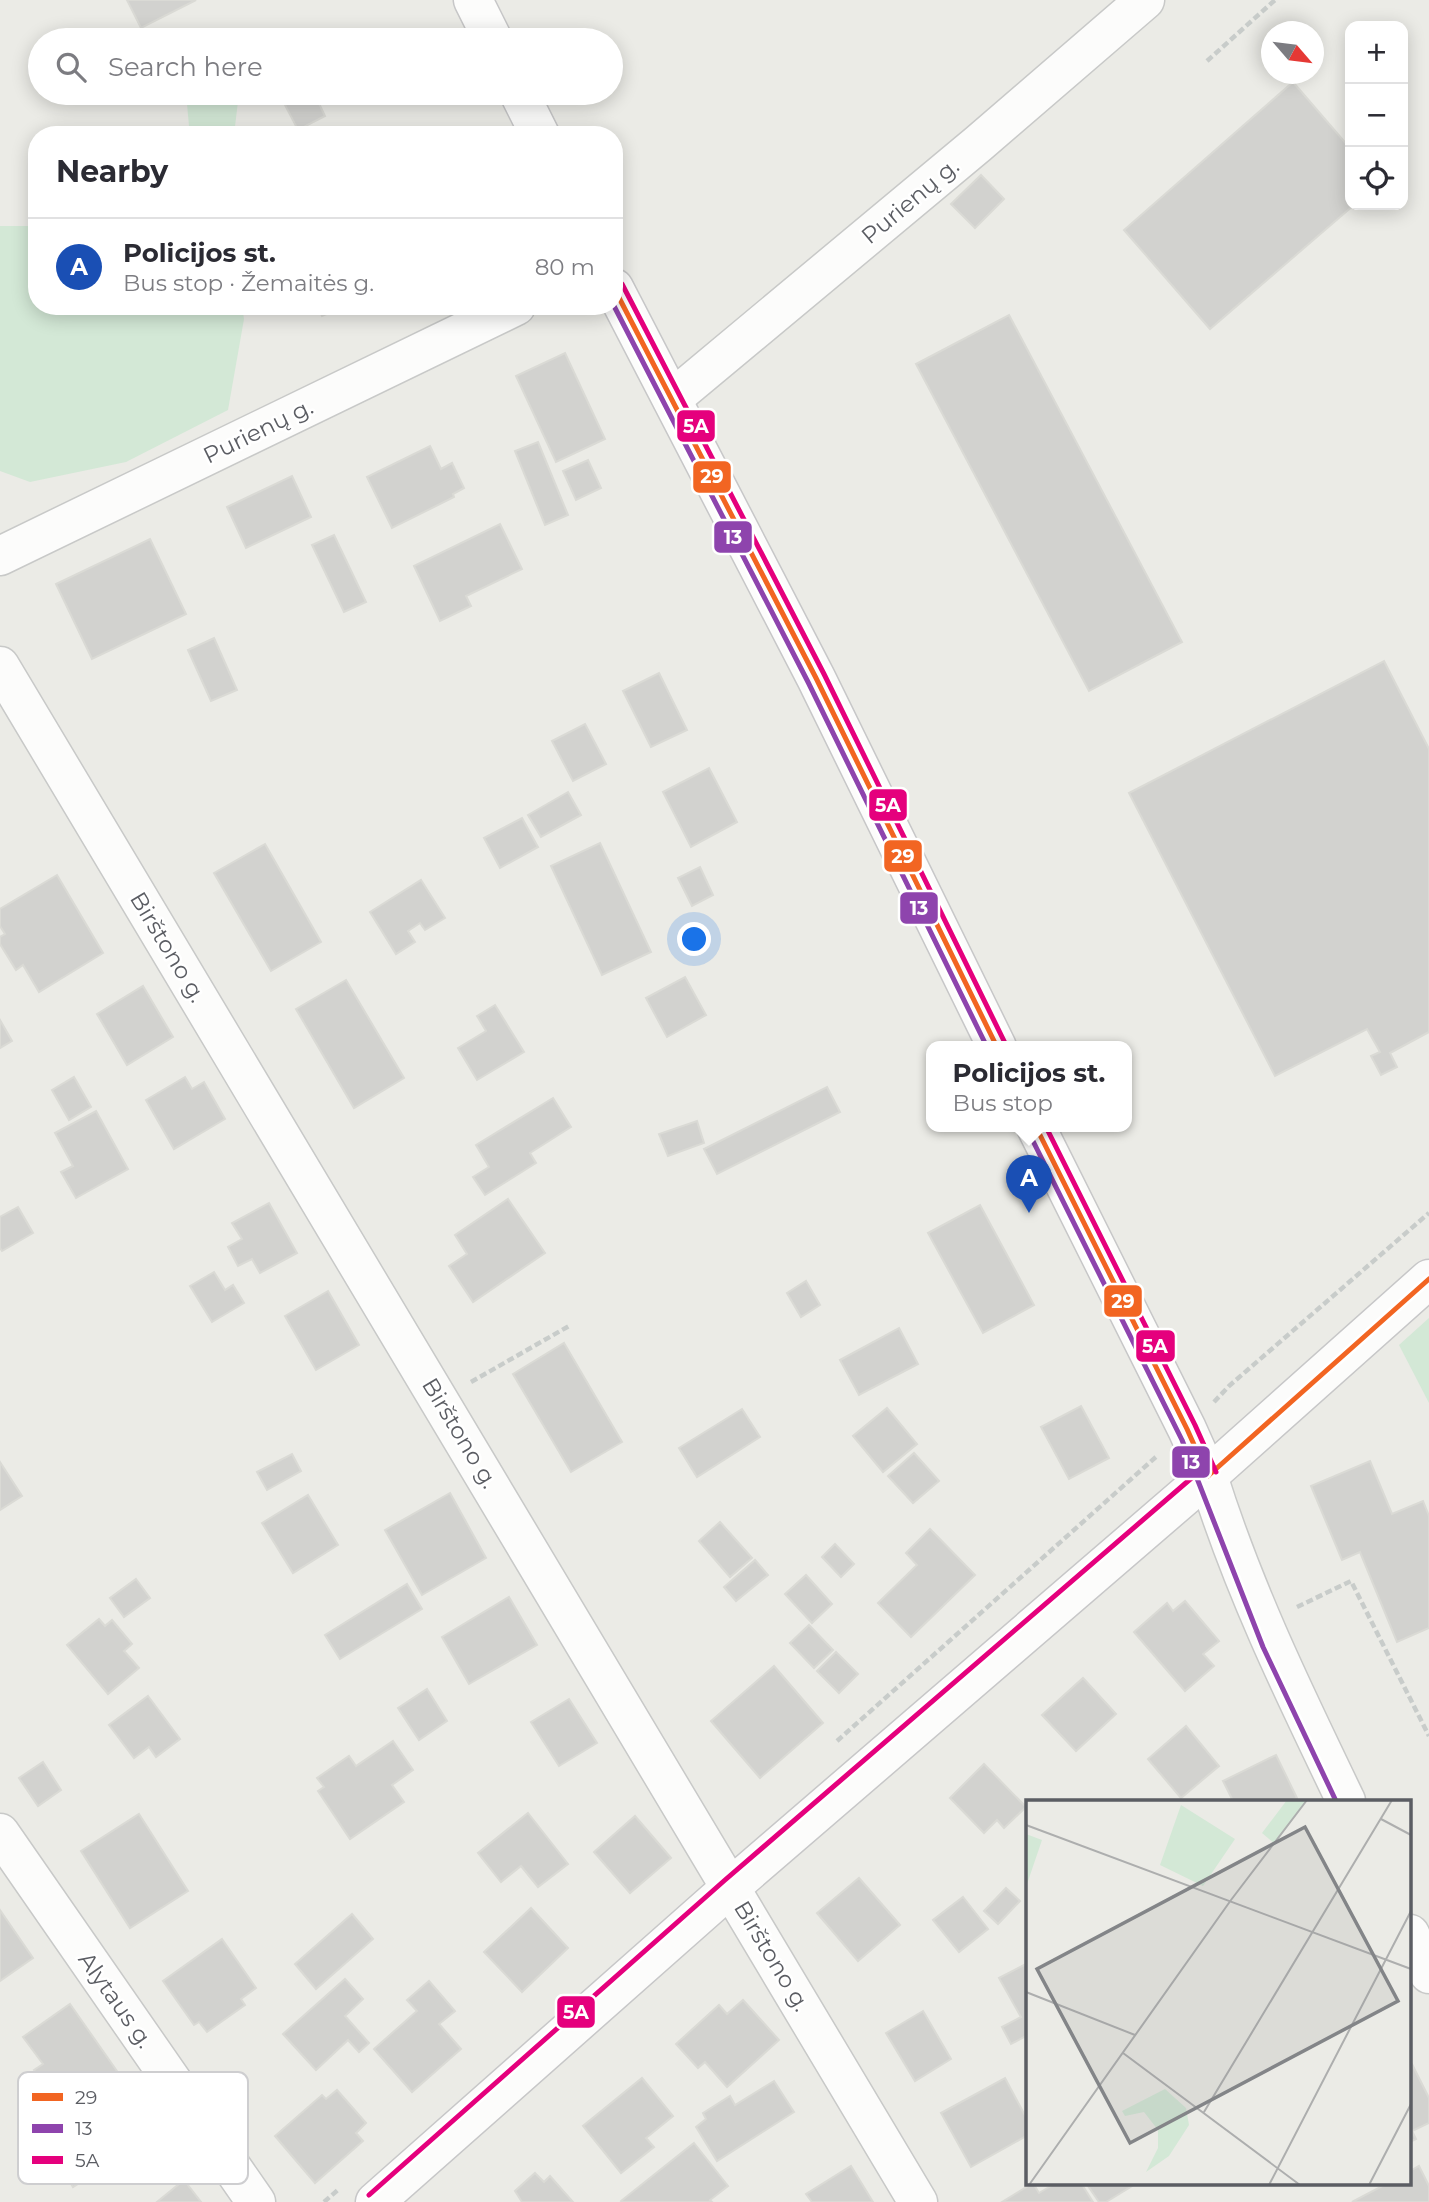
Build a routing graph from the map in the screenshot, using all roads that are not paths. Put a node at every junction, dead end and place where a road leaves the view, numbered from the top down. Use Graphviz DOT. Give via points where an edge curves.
graph roads {
  1 [pos="472,0"];
  2 [pos="1145,0"];
  3 [pos="487,28"];
  4 [pos="525,105"];
  5 [pos="536,126"];
  6 [pos="623,305"];
  7 [pos="497,315"];
  8 [pos="672,399"];
  9 [pos="0,556"];
  10 [pos="0,666"];
  11 [pos="995,1041"];
  12 [pos="1039,1132"];
  13 [pos="1429,1279"];
  14 [pos="1208,1476"];
  15 [pos="1346,1800"];
  16 [pos="0,1833"];
  17 [pos="731,1887"];
  18 [pos="1412,1938"];
  19 [pos="1429,1974"];
  20 [pos="166,2072"];
  21 [pos="244,2184"];
  22 [pos="360,2193"];
  23 [pos="256,2202"];
  24 [pos="918,2202"];
  1 -- 3 [label="street"];
  2 -- 8 [label="street, Purienų g."];
  4 -- 5 [label="street"];
  6 -- 8 [label="street"];
  7 -- 9 [label="street, Purienų g."];
  8 -- 11 [label="street"];
  10 -- 17 [label="street, Birštono g."];
  12 -- 14 [label="street"];
  13 -- 14 [label="street"];
  14 -- 15 [label="street" via="1261,1623"];
  14 -- 17 [label="street"];
  16 -- 20 [label="street, Alytaus g."];
  17 -- 22 [label="street"];
  17 -- 24 [label="street, Birštono g."];
  18 -- 19 [label="street"];
  21 -- 23 [label="street, Alytaus g."];
}
